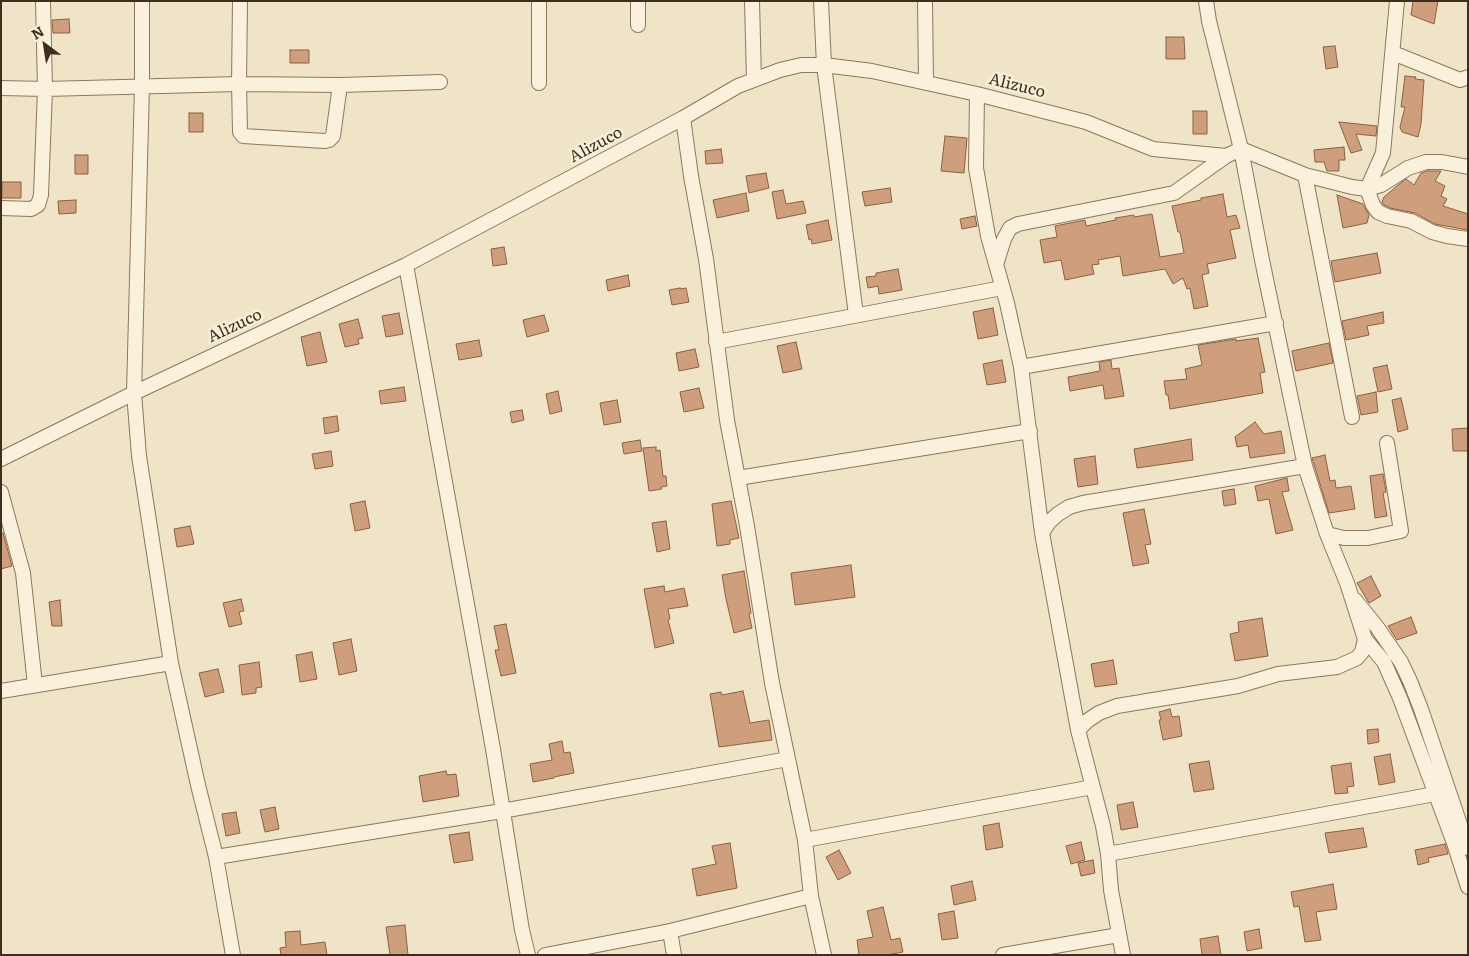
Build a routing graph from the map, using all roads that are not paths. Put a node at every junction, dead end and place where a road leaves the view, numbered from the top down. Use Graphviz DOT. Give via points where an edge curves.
graph roads {
  1 [pos="43,1"];
  2 [pos="142,1"];
  3 [pos="240,1"];
  4 [pos="539,1"];
  5 [pos="638,1"];
  6 [pos="752,1"];
  7 [pos="821,1"];
  8 [pos="924,1"];
  9 [pos="1206,1"];
  10 [pos="1397,1"];
  11 [pos="638,25"];
  12 [pos="1393,53"];
  13 [pos="824,65"];
  14 [pos="1468,77"];
  15 [pos="754,80"];
  16 [pos="440,82"];
  17 [pos="539,83"];
  18 [pos="926,83"];
  19 [pos="239,84"];
  20 [pos="340,85"];
  21 [pos="142,86"];
  22 [pos="1,88"];
  23 [pos="44,89"];
  24 [pos="977,94"];
  25 [pos="683,118"];
  26 [pos="1241,149"];
  27 [pos="1226,156"];
  28 [pos="1468,167"];
  29 [pos="1305,175"];
  30 [pos="1367,189"];
  31 [pos="1,208"];
  32 [pos="1468,239"];
  33 [pos="406,265"];
  34 [pos="996,266"];
  35 [pos="1002,288"];
  36 [pos="856,315"];
  37 [pos="1276,323"];
  38 [pos="716,342"];
  39 [pos="1022,367"];
  40 [pos="134,393"];
  41 [pos="1352,417"];
  42 [pos="1030,431"];
  43 [pos="1387,443"];
  44 [pos="1,459"];
  45 [pos="1305,466"];
  46 [pos="738,478"];
  47 [pos="1,492"];
  48 [pos="1042,533"];
  49 [pos="1328,534"];
  50 [pos="1351,596"];
  51 [pos="1365,639"];
  52 [pos="171,663"];
  53 [pos="35,685"];
  54 [pos="1,690"];
  55 [pos="1078,730"];
  56 [pos="788,759"];
  57 [pos="1093,788"];
  58 [pos="1435,794"];
  59 [pos="502,811"];
  60 [pos="805,840"];
  61 [pos="1468,848"];
  62 [pos="1108,854"];
  63 [pos="216,857"];
  64 [pos="1468,887"];
  65 [pos="811,896"];
  66 [pos="670,931"];
  67 [pos="1119,936"];
  68 [pos="233,955"];
  69 [pos="528,955"];
  70 [pos="545,955"];
  71 [pos="674,955"];
  72 [pos="824,955"];
  73 [pos="1003,955"];
  74 [pos="1122,955"];
  1 -- 23 [label="street"];
  2 -- 21 [label="street"];
  3 -- 19 [label="street"];
  4 -- 17 [label="street"];
  5 -- 11 [label="street"];
  6 -- 15 [label="street"];
  7 -- 13 [label="street"];
  8 -- 18 [label="street"];
  9 -- 26 [label="street"];
  10 -- 12 [label="street"];
  12 -- 14 [label="street" via="1460,80"];
  12 -- 30 [label="street" via="1383,153"];
  13 -- 15 [label="street, Alizuco" via="801,65"];
  13 -- 18 [label="street, Alizuco"];
  13 -- 36 [label="street"];
  15 -- 25 [label="street, Alizuco"];
  16 -- 20 [label="street"];
  18 -- 24 [label="street, Alizuco"];
  19 -- 20 [label="street"];
  19 -- 20 [label="street" via="240,132 243,136 324,141 333,136"];
  19 -- 21 [label="street"];
  21 -- 23 [label="street"];
  21 -- 40 [label="street"];
  22 -- 23 [label="street"];
  23 -- 31 [label="street" via="41,196 38,205 31,209"];
  24 -- 27 [label="street, Alizuco" via="1086,122 1153,149"];
  24 -- 34 [label="street" via="976,168"];
  25 -- 33 [label="street, Alizuco"];
  25 -- 38 [label="street"];
  26 -- 27 [label="street"];
  26 -- 29 [label="street"];
  26 -- 37 [label="street"];
  27 -- 34 [label="street" via="1174,194 1018,224 1010,228 1004,239"];
  28 -- 30 [label="street" via="1426,162"];
  29 -- 30 [label="street"];
  29 -- 41 [label="street"];
  30 -- 32 [label="street" via="1378,212 1411,221 1432,232"];
  33 -- 40 [label="street, Alizuco"];
  33 -- 59 [label="street"];
  34 -- 35 [label="street"];
  35 -- 36 [label="street"];
  35 -- 39 [label="street"];
  36 -- 38 [label="street"];
  37 -- 39 [label="street"];
  37 -- 45 [label="street"];
  38 -- 46 [label="street" via="726,420"];
  39 -- 42 [label="street"];
  40 -- 44 [label="street, Alizuco"];
  40 -- 52 [label="street" via="139,456"];
  42 -- 46 [label="street"];
  42 -- 48 [label="street"];
  43 -- 49 [label="street" via="1401,531 1368,538"];
  45 -- 48 [label="street" via="1083,503 1058,514"];
  45 -- 49 [label="street"];
  46 -- 56 [label="street"];
  47 -- 53 [label="street" via="23,573"];
  48 -- 55 [label="street"];
  49 -- 50 [label="street"];
  50 -- 51 [label="street"];
  50 -- 61 [label="street" via="1377,627 1410,681"];
  51 -- 55 [label="street" via="1357,658 1337,667 1278,674 1238,686 1118,706 1093,717"];
  51 -- 58 [label="street" via="1384,662"];
  52 -- 53 [label="street"];
  52 -- 63 [label="street"];
  53 -- 54 [label="street"];
  55 -- 57 [label="street"];
  56 -- 59 [label="street"];
  56 -- 60 [label="street"];
  57 -- 60 [label="street"];
  57 -- 62 [label="street"];
  58 -- 62 [label="street"];
  58 -- 64 [label="street"];
  59 -- 63 [label="street"];
  59 -- 69 [label="street"];
  60 -- 65 [label="street"];
  62 -- 67 [label="street"];
  63 -- 68 [label="street"];
  65 -- 66 [label="street"];
  65 -- 72 [label="street"];
  66 -- 70 [label="street"];
  66 -- 71 [label="street"];
  67 -- 73 [label="street"];
  67 -- 74 [label="street"];
}
